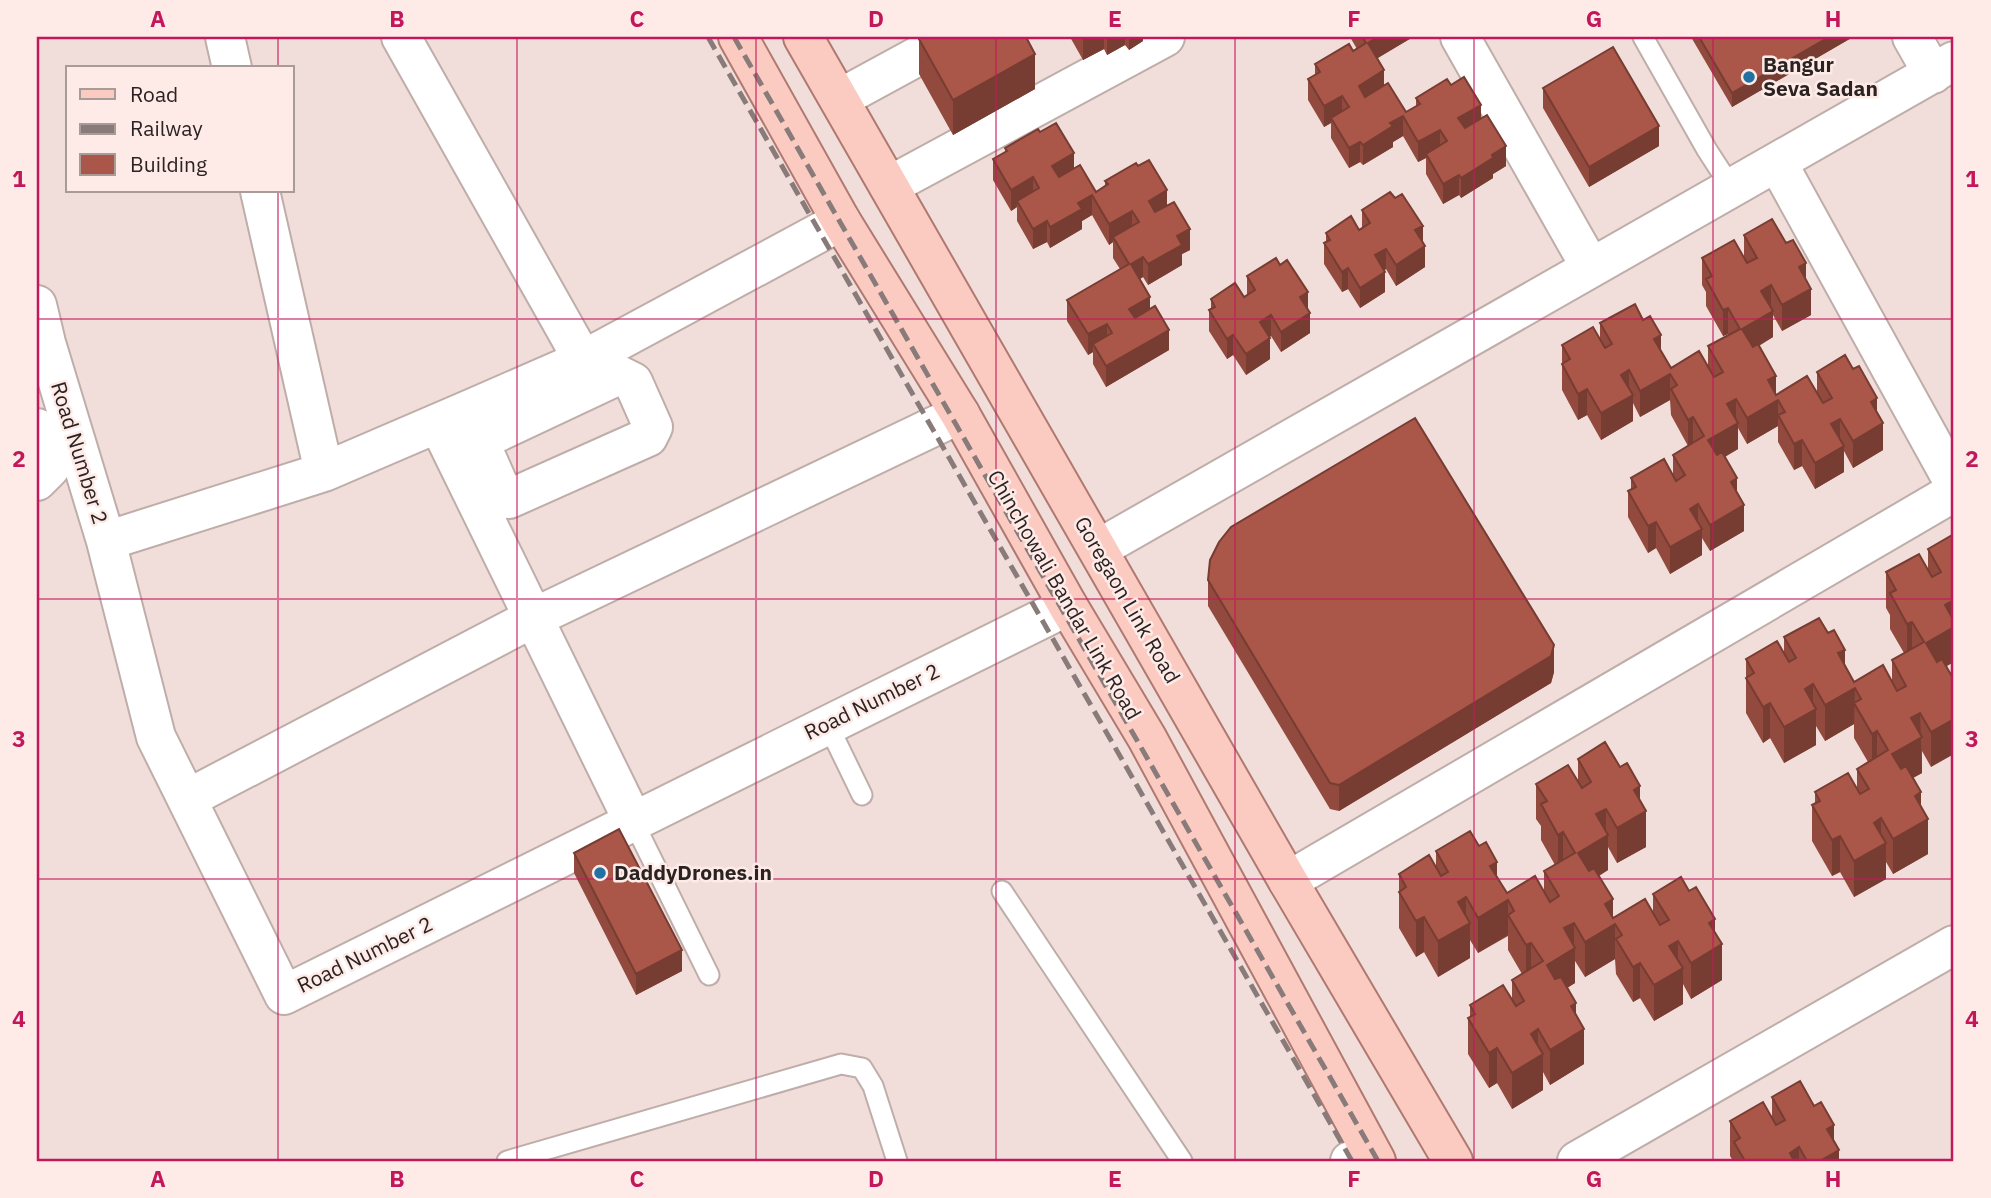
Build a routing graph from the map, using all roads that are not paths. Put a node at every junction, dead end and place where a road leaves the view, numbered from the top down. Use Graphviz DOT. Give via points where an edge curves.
graph roads {
  1 [pos="225,37"];
  2 [pos="401,37"];
  3 [pos="738,37"];
  4 [pos="803,37"];
  5 [pos="953,37"];
  6 [pos="1164,37"];
  7 [pos="1460,37"];
  8 [pos="1643,37"];
  9 [pos="1912,37"];
  10 [pos="232,66"];
  11 [pos="1943,67"];
  12 [pos="839,99"];
  13 [pos="1777,162"];
  14 [pos="889,186"];
  15 [pos="1731,187"];
  16 [pos="260,192"];
  17 [pos="841,221"];
  18 [pos="1591,268"];
  19 [pos="37,305"];
  20 [pos="41,345"];
  21 [pos="583,360"];
  22 [pos="960,414"];
  23 [pos="461,425"];
  24 [pos="37,428"];
  25 [pos="324,472"];
  26 [pos="37,481"];
  27 [pos="1954,483"];
  28 [pos="1954,492"];
  29 [pos="106,541"];
  30 [pos="1098,549"];
  31 [pos="1068,606"];
  32 [pos="533,618"];
  33 [pos="828,725"];
  34 [pos="862,794"];
  35 [pos="187,799"];
  36 [pos="633,821"];
  37 [pos="1288,881"];
  38 [pos="1002,891"];
  39 [pos="1954,945"];
  40 [pos="709,975"];
  41 [pos="1367,1160"];
  42 [pos="508,1161"];
  43 [pos="897,1161"];
  44 [pos="1182,1161"];
  45 [pos="1453,1161"];
  46 [pos="1577,1161"];
  1 -- 10 [label="street"];
  2 -- 21 [label="street"];
  3 -- 17 [label="main road, Chinchowali Bandar Link Road"];
  4 -- 12 [label="main road, Goregaon Link Road"];
  5 -- 12 [label="street"];
  6 -- 14 [label="street"];
  7 -- 18 [label="street"];
  8 -- 15 [label="lane"];
  9 -- 11 [label="street"];
  11 -- 13 [label="street"];
  12 -- 14 [label="main road, Goregaon Link Road"];
  13 -- 15 [label="street"];
  13 -- 27 [label="street"];
  14 -- 30 [label="main road, Goregaon Link Road"];
  15 -- 18 [label="street"];
  16 -- 25 [label="street"];
  17 -- 21 [label="street"];
  17 -- 22 [label="main road, Chinchowali Bandar Link Road"];
  18 -- 30 [label="street"];
  19 -- 20 [label="street, Road Number 2"];
  20 -- 29 [label="street, Road Number 2"];
  21 -- 23 [label="street"];
  22 -- 31 [label="main road, Chinchowali Bandar Link Road"];
  22 -- 32 [label="street"];
  23 -- 25 [label="street"];
  23 -- 32 [label="street"];
  24 -- 26 [label="street" via="50,468"];
  25 -- 29 [label="street"];
  28 -- 37 [label="street"];
  29 -- 35 [label="street, Road Number 2" via="156,737"];
  30 -- 37 [label="main road, Goregaon Link Road"];
  31 -- 33 [label="street, Road Number 2"];
  31 -- 41 [label="main road, Chinchowali Bandar Link Road" via="1147,738"];
  32 -- 35 [label="street"];
  32 -- 36 [label="street"];
  33 -- 34 [label="lane"];
  33 -- 36 [label="street, Road Number 2"];
  35 -- 36 [label="street, Road Number 2" via="284,995"];
  36 -- 40 [label="lane"];
  37 -- 45 [label="main road, Goregaon Link Road"];
  38 -- 44 [label="lane"];
  39 -- 46 [label="street"];
  42 -- 43 [label="lane" via="841,1064 862,1068 873,1086"];
}
